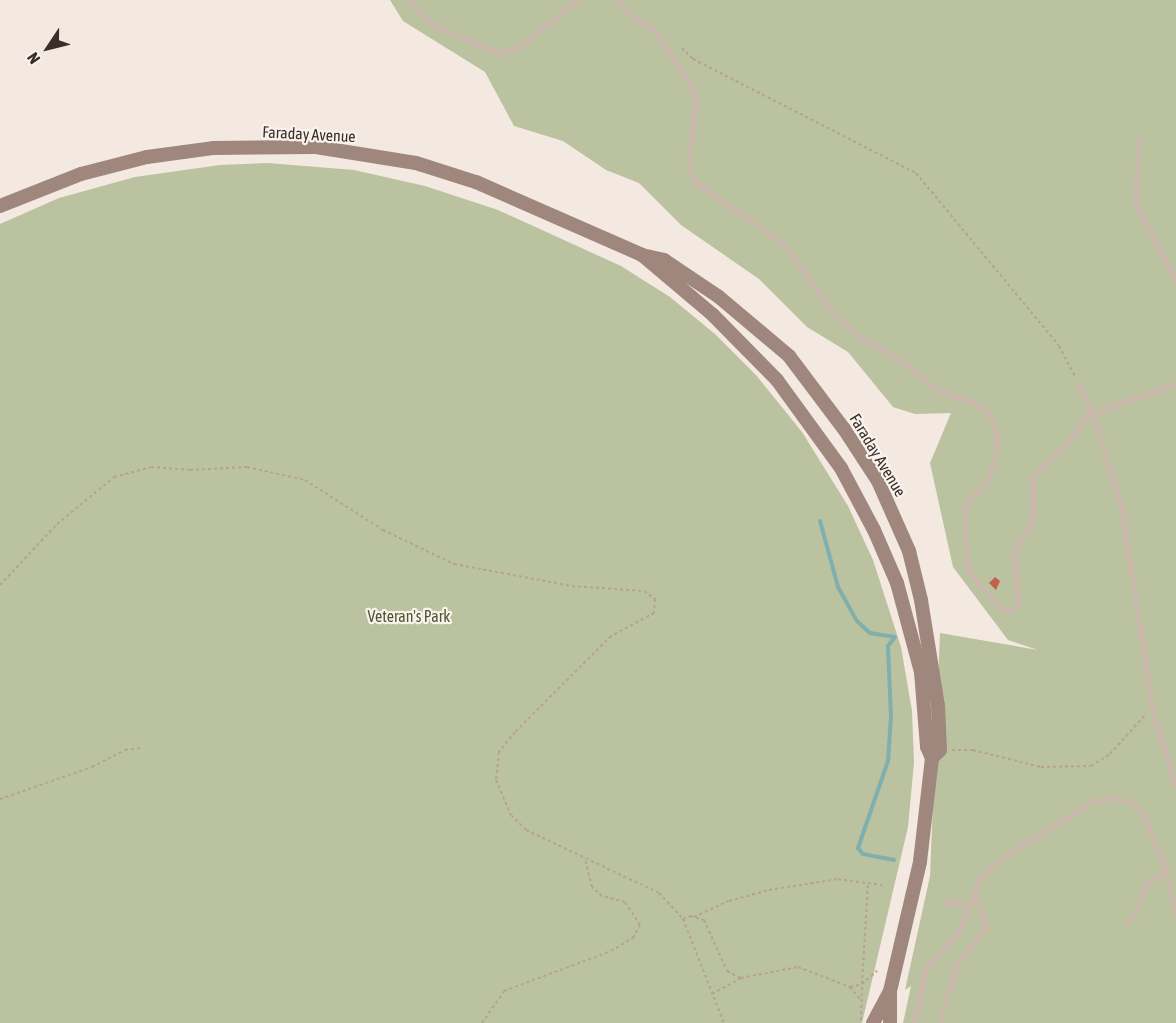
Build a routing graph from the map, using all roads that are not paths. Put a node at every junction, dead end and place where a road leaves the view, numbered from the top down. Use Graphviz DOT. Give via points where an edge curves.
graph roads {
  1 [pos="408,0"];
  2 [pos="578,0"];
  3 [pos="616,0"];
  4 [pos="1139,140"];
  5 [pos="0,206"];
  6 [pos="642,255"];
  7 [pos="1176,281"];
  8 [pos="1079,384"];
  9 [pos="1176,384"];
  10 [pos="1092,413"];
  11 [pos="936,754"];
  12 [pos="1176,787"];
  13 [pos="1166,872"];
  14 [pos="974,891"];
  15 [pos="946,901"];
  16 [pos="969,907"];
  17 [pos="1176,917"];
  18 [pos="1126,923"];
  19 [pos="890,991"];
  20 [pos="868,1023"];
  21 [pos="891,1023"];
  22 [pos="914,1023"];
  23 [pos="939,1023"];
  1 -- 2 [label="lane" via="433,25 498,53 521,46"];
  3 -- 10 [label="lane" via="652,28 669,59 693,88 696,105 688,162 695,182 785,245 831,311 856,334 904,363 936,389 977,404 990,415 998,437 996,453 986,483 966,502 966,560 969,572 986,594 1005,610 1014,609 1019,602 1012,552 1033,520 1033,476 1066,445 1080,419"];
  4 -- 7 [label="lane" via="1135,203"];
  5 -- 6 [label="main road, Faraday Avenue" via="70,178 147,157 214,148 316,147 416,163 476,182"];
  6 -- 11 [label="main road, Faraday Avenue" via="746,346 777,380 841,468 897,583 921,672"];
  6 -- 11 [label="main road, Faraday Avenue" via="664,260 718,297 789,356 862,456 894,515 911,561 933,660"];
  8 -- 10 [label="lane"];
  9 -- 10 [label="lane"];
  10 -- 12 [label="lane" via="1122,509 1152,709"];
  11 -- 19 [label="main road, Faraday Avenue" via="920,862"];
  13 -- 14 [label="lane" via="1140,809 1127,801 1108,798 1087,805 1000,859 981,876"];
  13 -- 17 [label="lane"];
  13 -- 18 [label="lane" via="1147,881 1136,912"];
  14 -- 16 [label="lane"];
  14 -- 23 [label="lane" via="986,927 957,963"];
  15 -- 16 [label="lane"];
  16 -- 22 [label="lane" via="960,930 926,968"];
  19 -- 20 [label="main road, Faraday Avenue"];
  19 -- 21 [label="main road, Faraday Avenue"];
}
